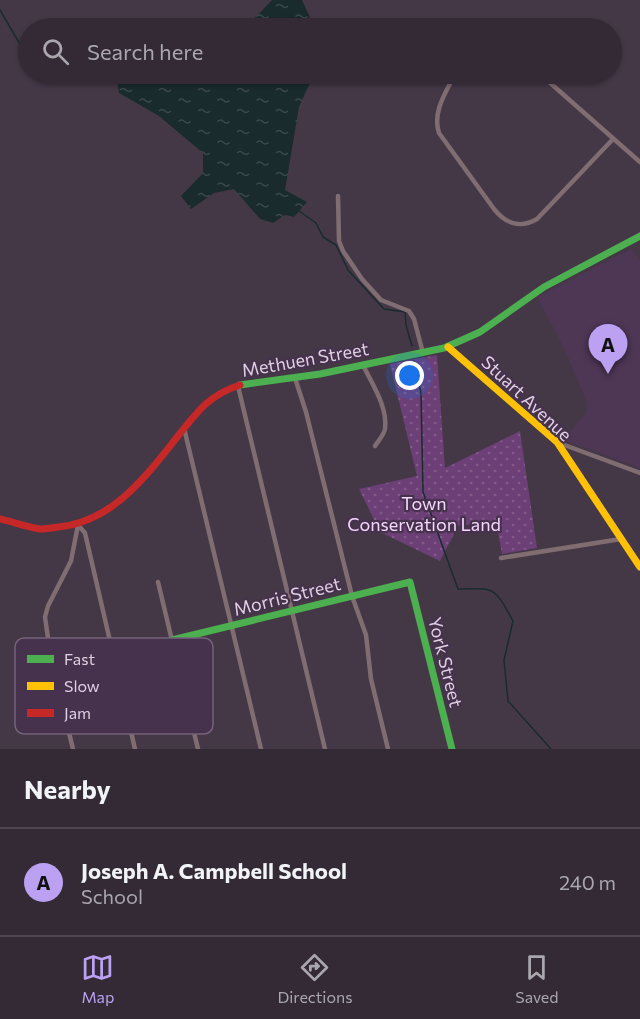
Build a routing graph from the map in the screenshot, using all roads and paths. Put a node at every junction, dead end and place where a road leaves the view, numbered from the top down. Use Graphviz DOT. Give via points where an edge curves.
graph roads {
  1 [pos="450,84"];
  2 [pos="551,84"];
  3 [pos="614,139"];
  4 [pos="640,162"];
  5 [pos="338,196"];
  6 [pos="640,236"];
  7 [pos="448,347"];
  8 [pos="423,353"];
  9 [pos="363,365"];
  10 [pos="295,378"];
  11 [pos="238,386"];
  12 [pos="184,428"];
  13 [pos="557,442"];
  14 [pos="375,446"];
  15 [pos="640,473"];
  16 [pos="0,519"];
  17 [pos="78,525"];
  18 [pos="621,538"];
  19 [pos="501,558"];
  20 [pos="640,567"];
  21 [pos="158,582"];
  22 [pos="410,582"];
  23 [pos="352,596"];
  24 [pos="292,611"];
  25 [pos="231,626"];
  26 [pos="47,638"];
  27 [pos="109,638"];
  28 [pos="172,638"];
  29 [pos="180,638"];
  30 [pos="69,734"];
  31 [pos="132,734"];
  32 [pos="194,734"];
  33 [pos="73,749"];
  34 [pos="135,749"];
  35 [pos="198,749"];
  36 [pos="261,749"];
  37 [pos="325,749"];
  38 [pos="388,749"];
  39 [pos="452,749"];
  1 -- 3 [label="street" via="438,110 439,133 499,216 511,223 527,224 537,219"];
  2 -- 3 [label="street"];
  3 -- 4 [label="street"];
  5 -- 8 [label="street" via="343,251 381,300 409,311"];
  6 -- 7 [label="street, Methuen Street" via="543,287 490,325"];
  7 -- 8 [label="street, Methuen Street"];
  7 -- 13 [label="street, Stuart Avenue"];
  8 -- 9 [label="street, Methuen Street"];
  9 -- 10 [label="street, Methuen Street"];
  9 -- 14 [label="street" via="383,411 385,430"];
  10 -- 11 [label="street, Methuen Street"];
  10 -- 23 [label="street"];
  11 -- 12 [label="street, Methuen Street" via="207,401"];
  11 -- 24 [label="street"];
  12 -- 17 [label="street, Methuen Street" via="125,496"];
  12 -- 25 [label="street"];
  13 -- 15 [label="street"];
  13 -- 18 [label="street, Stuart Avenue"];
  16 -- 17 [label="street, Methuen Street" via="42,529"];
  17 -- 26 [label="street" via="71,561 48,606"];
  17 -- 27 [label="street" via="85,533"];
  18 -- 19 [label="street"];
  18 -- 20 [label="street, Stuart Avenue"];
  21 -- 28 [label="street"];
  22 -- 23 [label="street, Morris Street"];
  22 -- 39 [label="street, York Street"];
  23 -- 24 [label="street, Morris Street"];
  23 -- 38 [label="street" via="366,635 371,679"];
  24 -- 25 [label="street, Morris Street"];
  24 -- 37 [label="street"];
  25 -- 29 [label="street, Morris Street"];
  25 -- 36 [label="street"];
  30 -- 33 [label="street"];
  31 -- 34 [label="street"];
  32 -- 35 [label="street"];
}
